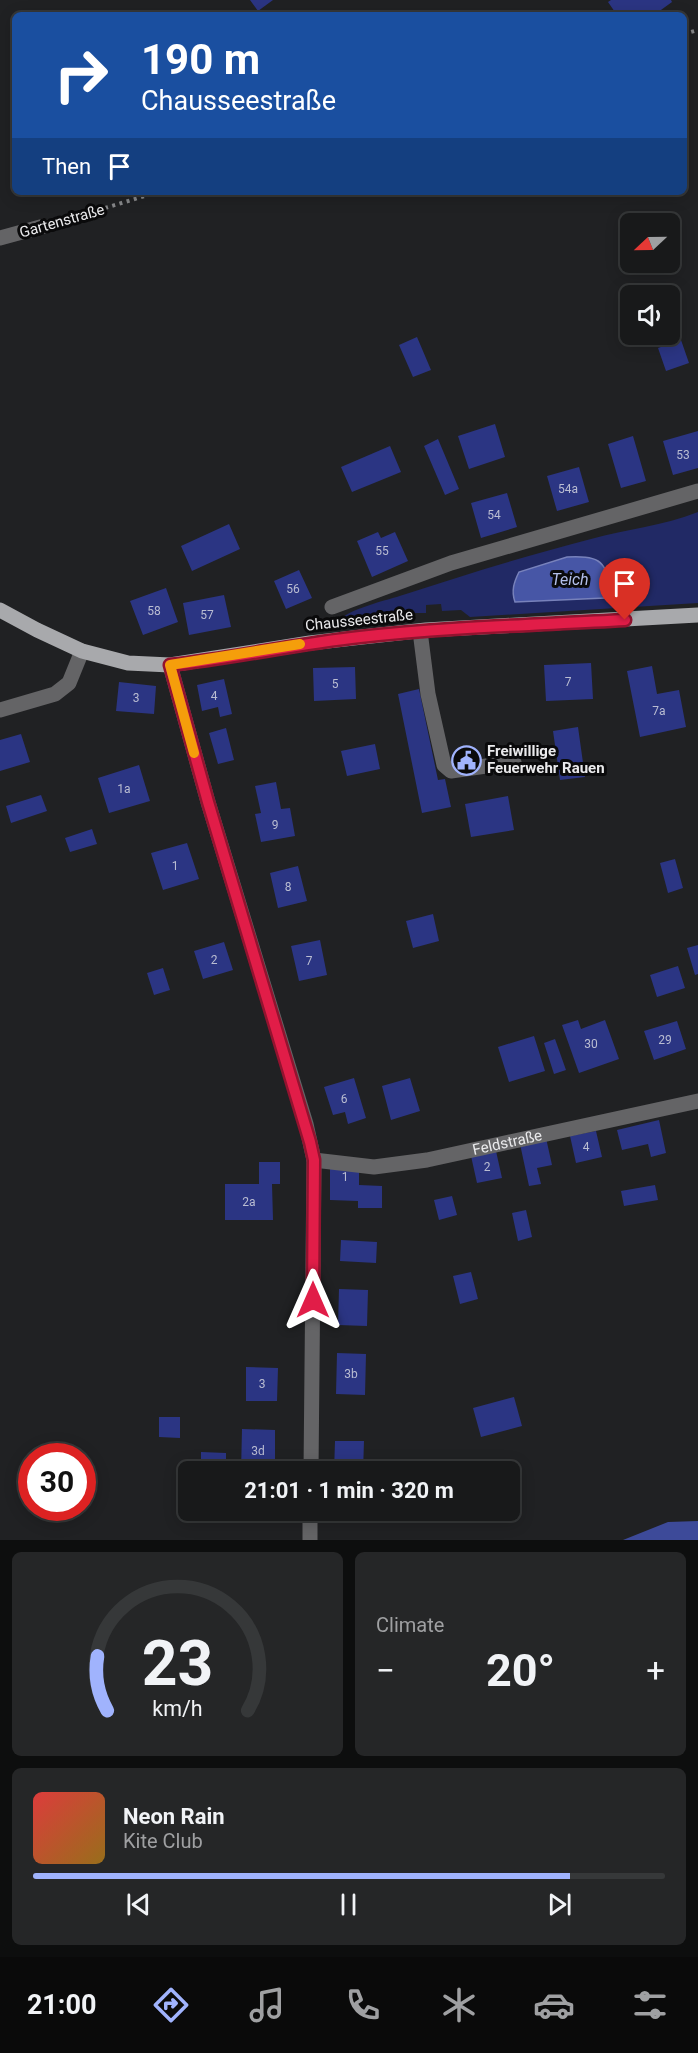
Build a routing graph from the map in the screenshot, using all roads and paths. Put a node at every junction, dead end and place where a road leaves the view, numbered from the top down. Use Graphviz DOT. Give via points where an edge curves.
graph roads {
  1 [pos="148,195"];
  2 [pos="44,226"];
  3 [pos="0,238"];
  4 [pos="698,491"];
  5 [pos="332,607"];
  6 [pos="0,610"];
  7 [pos="698,615"];
  8 [pos="420,631"];
  9 [pos="82,651"];
  10 [pos="170,665"];
  11 [pos="0,710"];
  12 [pos="514,762"];
  13 [pos="698,1101"];
  14 [pos="314,1160"];
  15 [pos="311,1461"];
  16 [pos="310,1521"];
  17 [pos="310,1540"];
  1 -- 2 [label="path, Gartenstraße"];
  2 -- 3 [label="street, Gartenstraße"];
  4 -- 5 [label="street, Chausseestraße" via="451,563"];
  6 -- 9 [label="main road, Chausseestraße"];
  7 -- 8 [label="main road, Chausseestraße"];
  8 -- 10 [label="main road, Chausseestraße"];
  8 -- 12 [label="street" via="444,765 451,771"];
  9 -- 10 [label="main road, Chausseestraße" via="128,663"];
  9 -- 11 [label="street" via="69,682 54,694"];
  10 -- 14 [label="street"];
  13 -- 14 [label="street, Feldstraße" via="427,1160 374,1167"];
  14 -- 15 [label="street"];
  16 -- 17 [label="street"];
}
